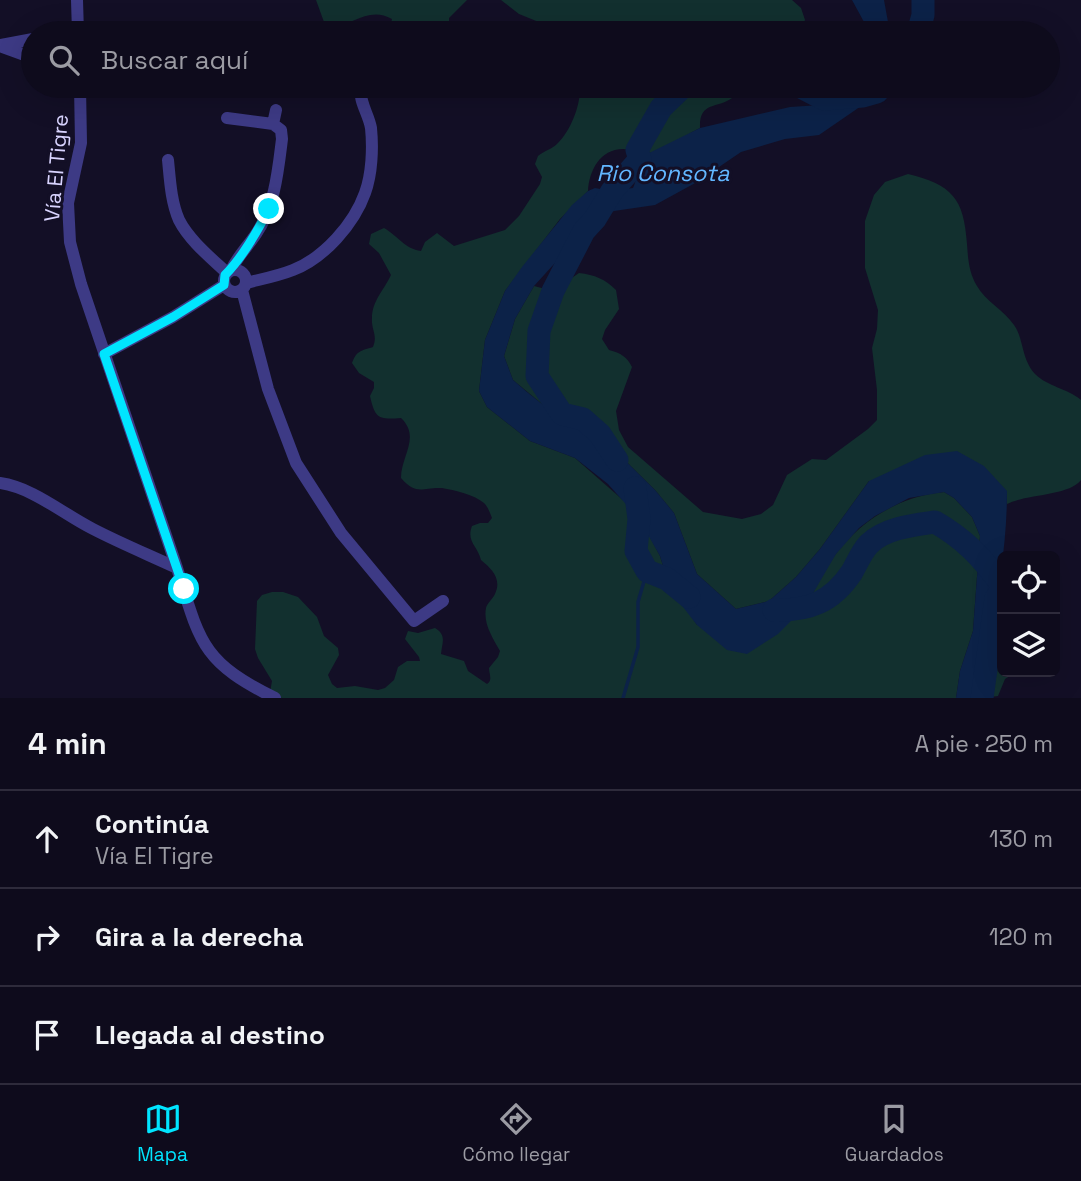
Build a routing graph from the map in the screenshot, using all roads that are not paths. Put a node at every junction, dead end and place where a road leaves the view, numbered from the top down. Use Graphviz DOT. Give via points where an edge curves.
graph roads {
  1 [pos="77,0"];
  2 [pos="75,21"];
  3 [pos="21,41"];
  4 [pos="0,45"];
  5 [pos="21,53"];
  6 [pos="80,98"];
  7 [pos="360,98"];
  8 [pos="276,110"];
  9 [pos="227,118"];
  10 [pos="274,124"];
  11 [pos="168,160"];
  12 [pos="228,276"];
  13 [pos="244,287"];
  14 [pos="104,354"];
  15 [pos="0,483"];
  16 [pos="177,568"];
  17 [pos="443,601"];
  18 [pos="275,698"];
  1 -- 2 [label="street"];
  3 -- 4 [label="street"];
  4 -- 5 [label="street"];
  6 -- 14 [label="street, Vía El Tigre" via="81,143 68,203 70,242"];
  7 -- 13 [label="street" via="371,127 370,167 365,193 349,223 313,259"];
  8 -- 10 [label="street"];
  9 -- 10 [label="street"];
  10 -- 12 [label="street" via="282,139 273,193 257,233"];
  11 -- 12 [label="street" via="180,221"];
  12 -- 13 [label="street" via="242,272"];
  12 -- 13 [label="street" via="230,292"];
  12 -- 14 [label="street" via="173,317"];
  13 -- 17 [label="street" via="268,389 296,463 341,533 414,621"];
  14 -- 16 [label="street, Vía El Tigre"];
  15 -- 16 [label="street" via="36,496 92,529"];
  16 -- 18 [label="street, Vía El Tigre" via="201,640 217,663"];
}
